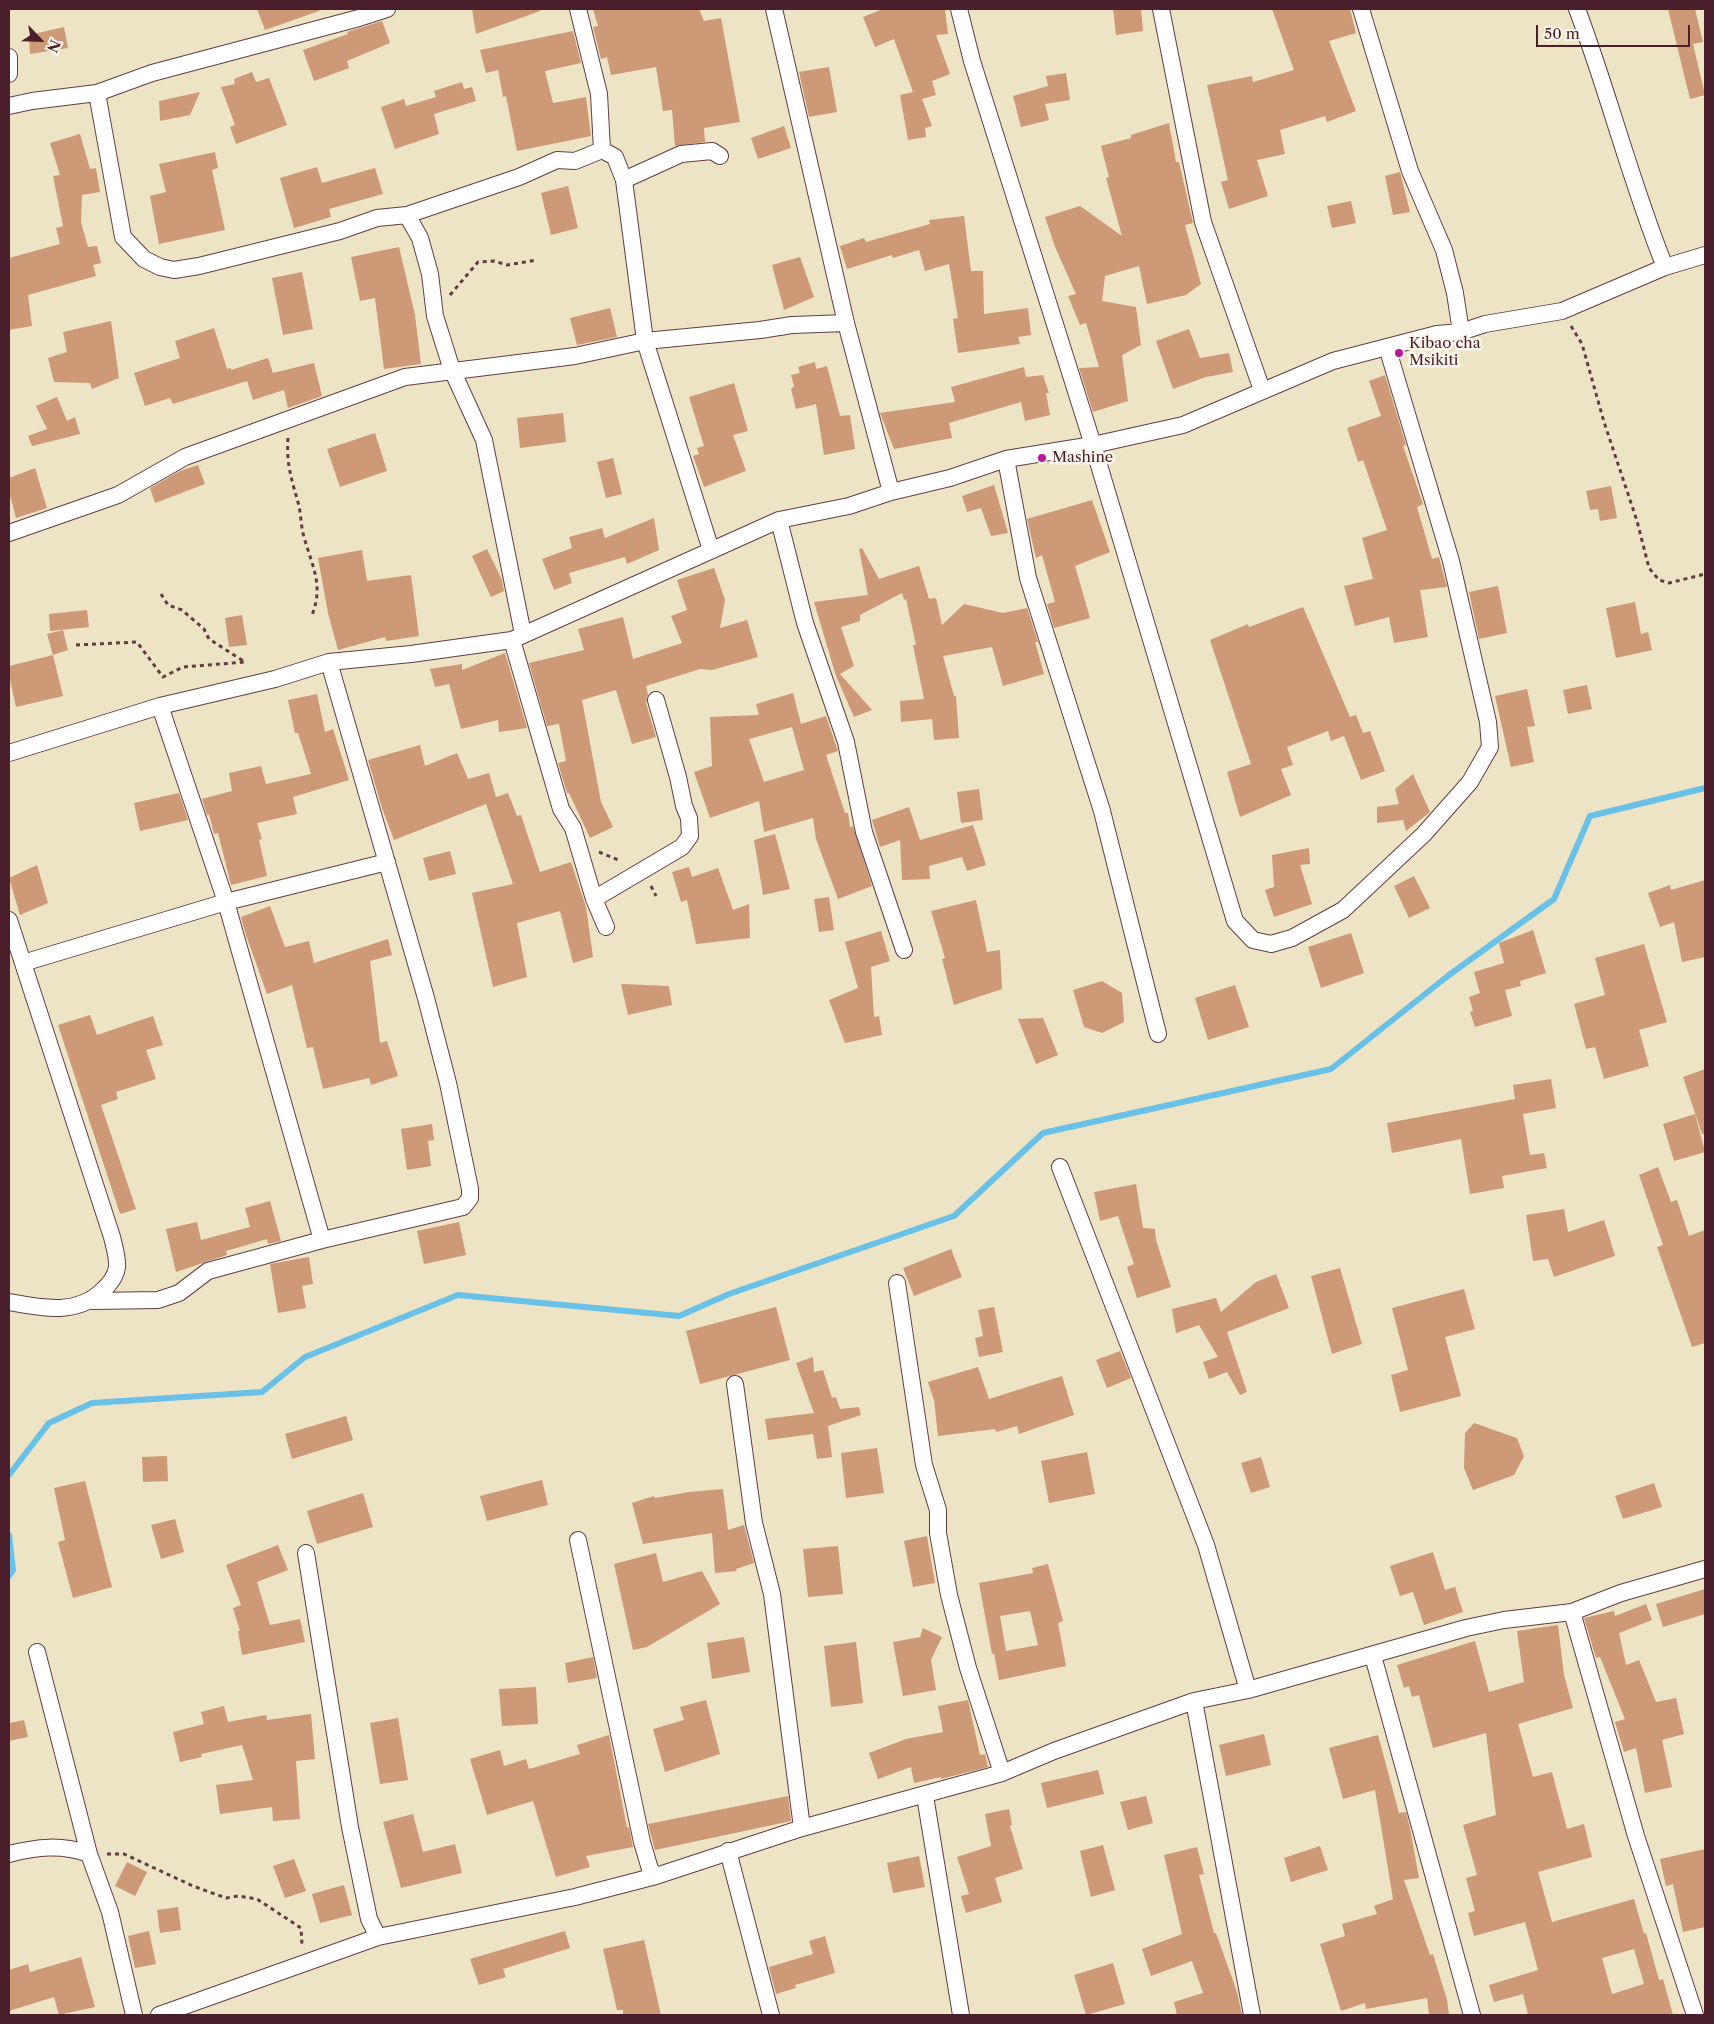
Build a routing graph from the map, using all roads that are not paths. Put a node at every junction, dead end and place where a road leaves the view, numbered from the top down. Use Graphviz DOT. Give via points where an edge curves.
graph roads {
  1 [pos="387,9"];
  2 [pos="578,9"];
  3 [pos="774,9"];
  4 [pos="959,9"];
  5 [pos="1161,9"];
  6 [pos="1361,9"];
  7 [pos="1577,9"];
  8 [pos="9,57"];
  9 [pos="9,74"];
  10 [pos="97,93"];
  11 [pos="9,106"];
  12 [pos="602,150"];
  13 [pos="720,156"];
  14 [pos="624,180"];
  15 [pos="407,215"];
  16 [pos="1705,256"];
  17 [pos="1665,267"];
  18 [pos="846,323"];
  19 [pos="1460,332"];
  20 [pos="645,341"];
  21 [pos="1387,347"];
  22 [pos="452,370"];
  23 [pos="1262,390"];
  24 [pos="1093,446"];
  25 [pos="1006,459"];
  26 [pos="891,492"];
  27 [pos="779,520"];
  28 [pos="9,533"];
  29 [pos="711,550"];
  30 [pos="518,637"];
  31 [pos="328,662"];
  32 [pos="656,700"];
  33 [pos="160,706"];
  34 [pos="9,753"];
  35 [pos="387,862"];
  36 [pos="594,900"];
  37 [pos="226,902"];
  38 [pos="9,920"];
  39 [pos="606,927"];
  40 [pos="904,950"];
  41 [pos="23,963"];
  42 [pos="1158,1034"];
  43 [pos="1060,1167"];
  44 [pos="322,1240"];
  45 [pos="897,1283"];
  46 [pos="93,1300"];
  47 [pos="9,1302"];
  48 [pos="735,1384"];
  49 [pos="578,1540"];
  50 [pos="306,1553"];
  51 [pos="1705,1569"];
  52 [pos="1572,1612"];
  53 [pos="37,1652"];
  54 [pos="1372,1656"];
  55 [pos="1248,1690"];
  56 [pos="1194,1701"];
  57 [pos="1002,1773"];
  58 [pos="925,1796"];
  59 [pos="802,1828"];
  60 [pos="728,1851"];
  61 [pos="9,1854"];
  62 [pos="89,1854"];
  63 [pos="656,1876"];
  64 [pos="378,1937"];
  65 [pos="134,2015"];
  66 [pos="159,2015"];
  67 [pos="771,2015"];
  68 [pos="960,2015"];
  69 [pos="1252,2015"];
  70 [pos="1472,2015"];
  71 [pos="1695,2015"];
  1 -- 10 [label="street" via="152,73"];
  2 -- 12 [label="street" via="599,94"];
  3 -- 18 [label="street"];
  4 -- 24 [label="street" via="972,61"];
  5 -- 23 [label="street" via="1203,222"];
  6 -- 19 [label="street" via="1410,171 1444,250 1455,293"];
  7 -- 17 [label="street" via="1648,225"];
  8 -- 9 [label="street"];
  10 -- 11 [label="street"];
  10 -- 15 [label="street" via="123,237 144,259 160,267 174,270 199,266 340,231 377,218"];
  12 -- 14 [label="street" via="615,157"];
  12 -- 15 [label="street" via="576,161 557,160 519,177"];
  13 -- 14 [label="street" via="712,151 681,154"];
  14 -- 20 [label="street"];
  15 -- 22 [label="street" via="420,238 430,274 435,316"];
  16 -- 17 [label="street"];
  17 -- 19 [label="street" via="1562,310 1485,324"];
  18 -- 20 [label="street" via="792,324"];
  18 -- 26 [label="street"];
  19 -- 21 [label="street" via="1437,334"];
  20 -- 22 [label="street" via="575,356"];
  20 -- 29 [label="street"];
  21 -- 23 [label="street" via="1333,361"];
  21 -- 24 [label="street" via="1451,561 1486,714 1490,747 1470,782 1399,859 1343,910 1292,938 1271,944 1253,940 1235,921"];
  22 -- 28 [label="street" via="405,377 185,457 118,494"];
  22 -- 30 [label="street" via="484,440"];
  23 -- 24 [label="street" via="1183,425"];
  24 -- 25 [label="street"];
  25 -- 26 [label="street" via="950,478"];
  25 -- 42 [label="street" via="1028,578 1102,811"];
  26 -- 27 [label="street" via="849,506"];
  27 -- 29 [label="street"];
  27 -- 40 [label="street" via="805,623 846,742 864,832"];
  29 -- 30 [label="street"];
  30 -- 31 [label="street"];
  30 -- 36 [label="street" via="561,809 573,828"];
  31 -- 33 [label="street"];
  31 -- 35 [label="street"];
  32 -- 36 [label="street" via="689,818 690,836 682,847"];
  33 -- 34 [label="street"];
  33 -- 37 [label="street"];
  35 -- 37 [label="street"];
  35 -- 44 [label="street" via="448,1084 470,1198 463,1207"];
  36 -- 39 [label="street"];
  37 -- 41 [label="street"];
  37 -- 44 [label="street"];
  38 -- 41 [label="street"];
  41 -- 46 [label="street" via="112,1237 117,1268 110,1284"];
  43 -- 55 [label="street" via="1206,1545"];
  44 -- 46 [label="street" via="208,1271 179,1293 158,1300"];
  45 -- 57 [label="street" via="924,1465 938,1510 938,1533 949,1595 968,1668"];
  46 -- 47 [label="street" via="65,1308"];
  48 -- 59 [label="street" via="754,1523 772,1594"];
  49 -- 63 [label="street" via="642,1842 650,1870"];
  50 -- 64 [label="street" via="350,1827 369,1919"];
  51 -- 52 [label="street" via="1621,1593"];
  52 -- 54 [label="street" via="1466,1628"];
  52 -- 71 [label="street" via="1636,1836"];
  53 -- 62 [label="street"];
  54 -- 55 [label="street"];
  54 -- 70 [label="street"];
  55 -- 56 [label="street"];
  56 -- 57 [label="street"];
  56 -- 69 [label="street"];
  57 -- 58 [label="street"];
  58 -- 59 [label="street"];
  58 -- 68 [label="street"];
  59 -- 60 [label="street"];
  60 -- 63 [label="street"];
  60 -- 67 [label="street"];
  61 -- 62 [label="street" via="51,1846"];
  62 -- 65 [label="street" via="110,1912"];
  63 -- 64 [label="street" via="575,1897"];
  64 -- 66 [label="street"];
}
